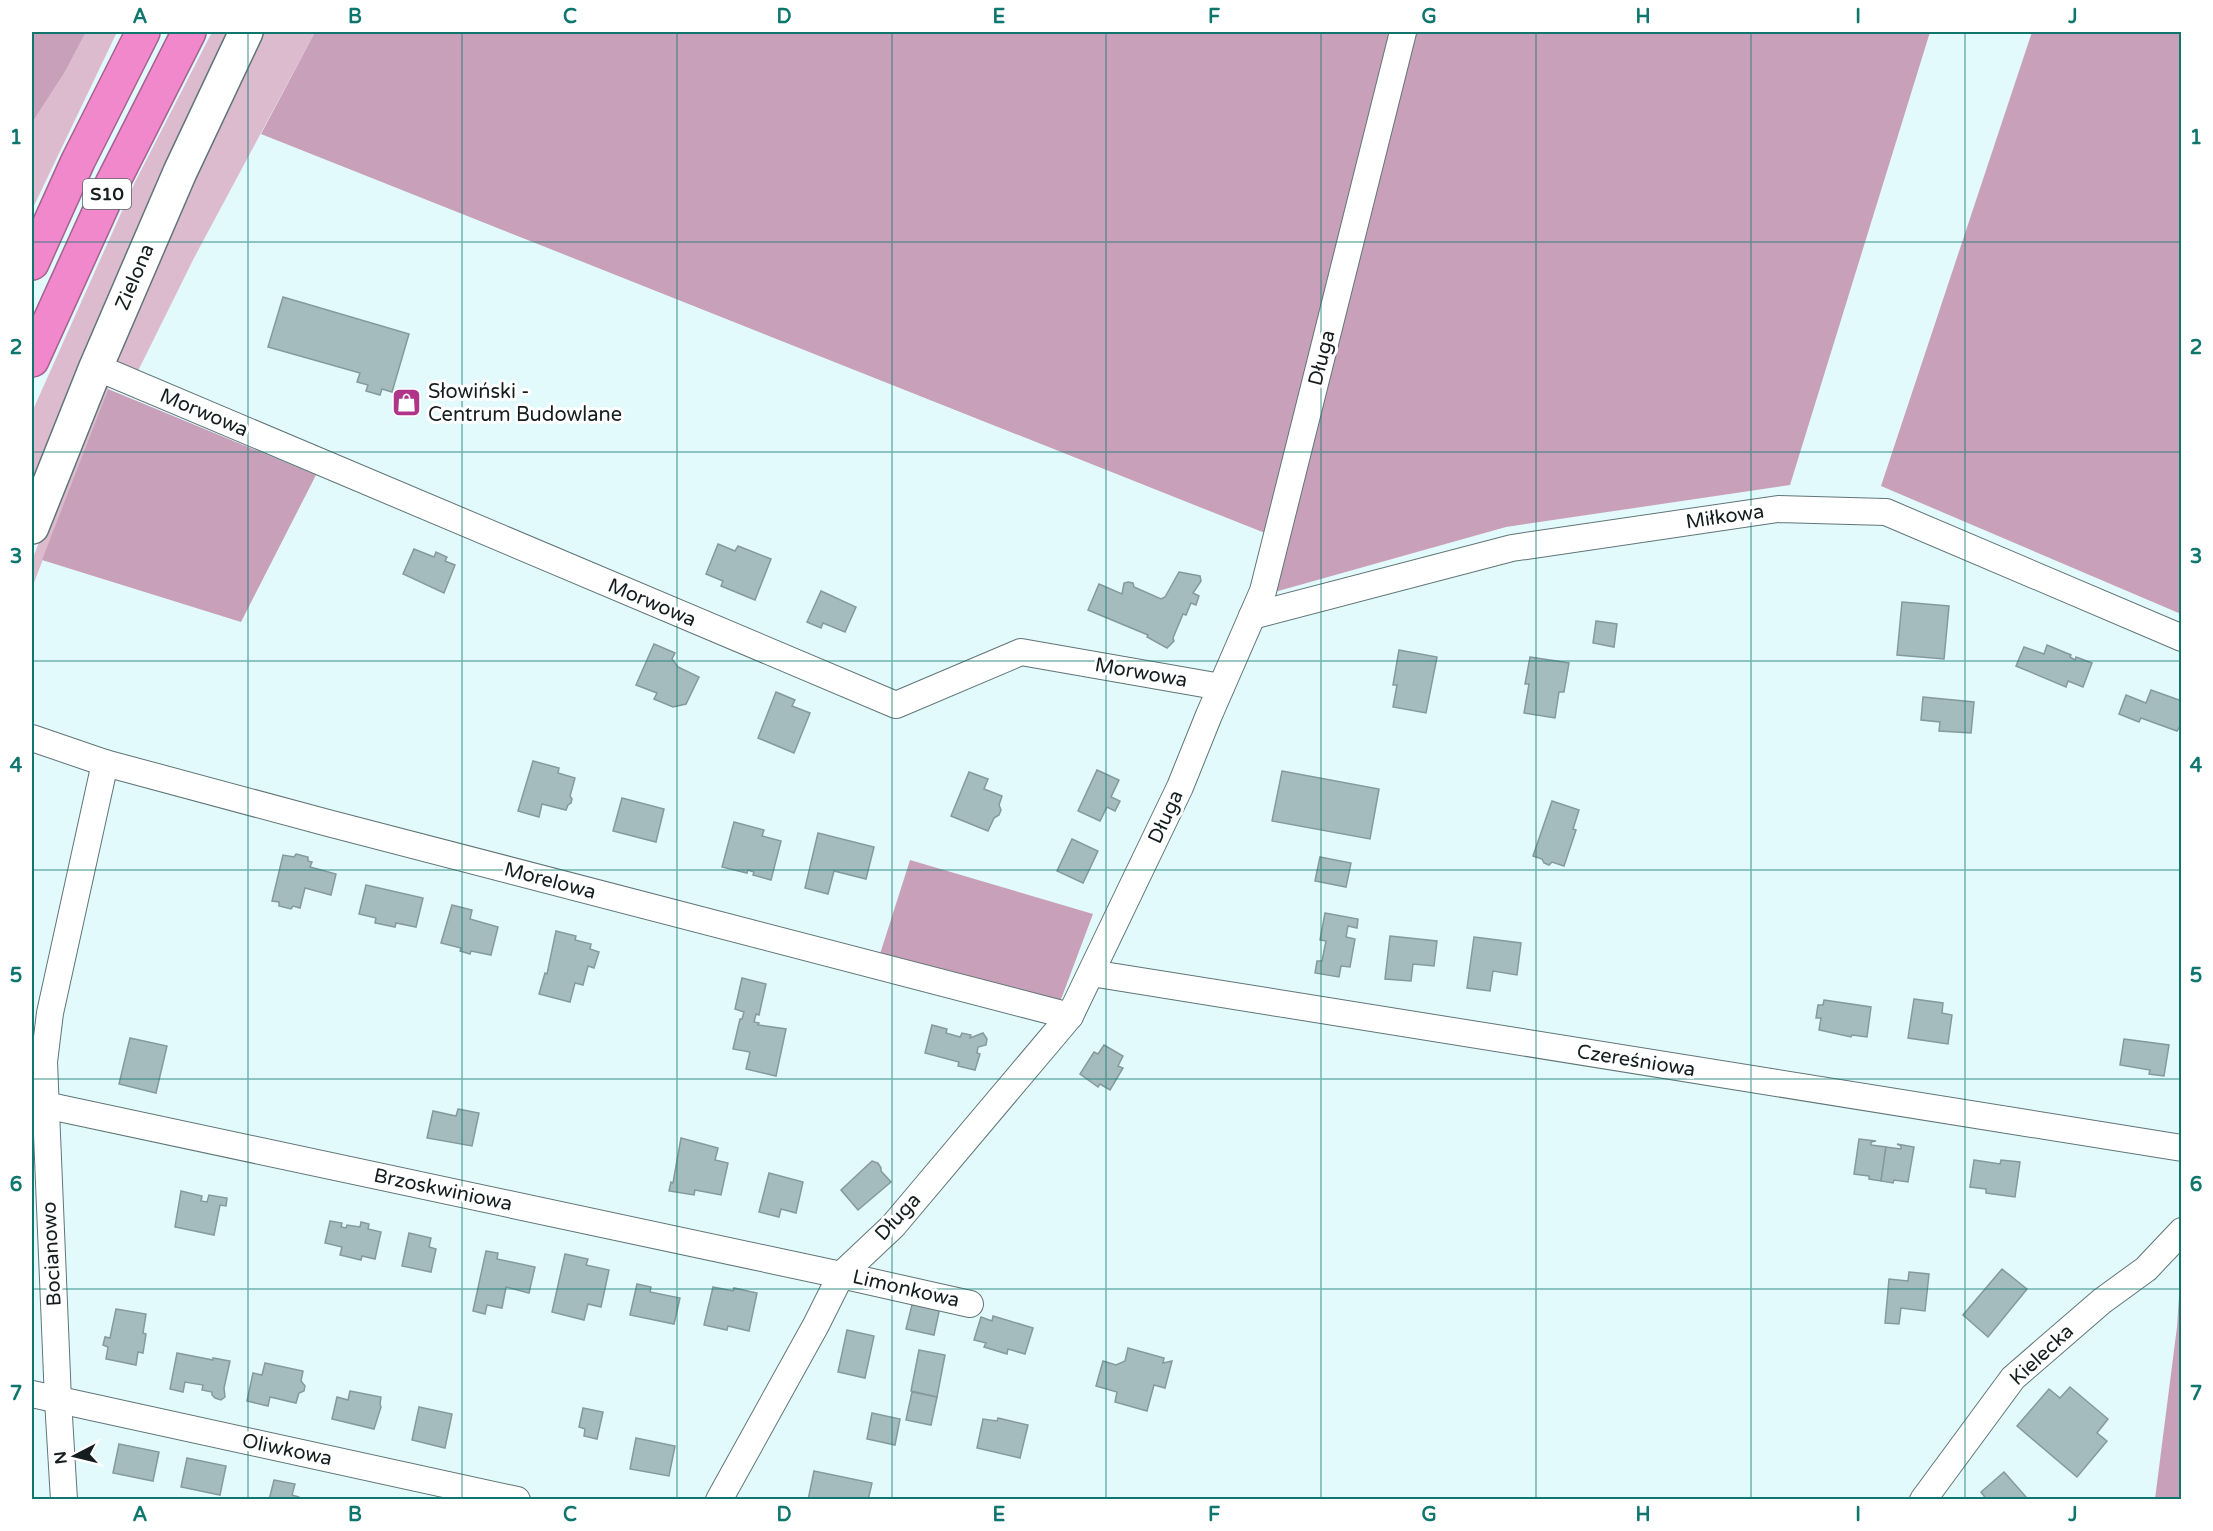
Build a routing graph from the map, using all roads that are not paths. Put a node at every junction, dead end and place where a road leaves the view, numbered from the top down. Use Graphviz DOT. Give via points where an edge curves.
graph roads {
  1 [pos="143,32"];
  2 [pos="189,32"];
  3 [pos="246,32"];
  4 [pos="1403,32"];
  5 [pos="32,263"];
  6 [pos="32,360"];
  7 [pos="96,367"];
  8 [pos="32,527"];
  9 [pos="1252,616"];
  10 [pos="2181,638"];
  11 [pos="1221,687"];
  12 [pos="32,738"];
  13 [pos="105,763"];
  14 [pos="1091,973"];
  15 [pos="1070,1016"];
  16 [pos="45,1105"];
  17 [pos="2181,1149"];
  18 [pos="2181,1232"];
  19 [pos="841,1275"];
  20 [pos="970,1304"];
  21 [pos="32,1394"];
  22 [pos="58,1400"];
  23 [pos="64,1500"];
  24 [pos="517,1500"];
  25 [pos="719,1500"];
  26 [pos="1923,1500"];
  1 -- 5 [label="highway, S10"];
  2 -- 6 [label="highway, S10" via="112,184"];
  3 -- 7 [label="street, Zielona" via="180,172"];
  4 -- 9 [label="street, Długa" via="1275,545"];
  7 -- 8 [label="street, Zielona"];
  7 -- 11 [label="street, Morwowa" via="896,705 1021,652"];
  9 -- 10 [label="street, Miłkowa" via="1512,548 1778,509 1886,512"];
  9 -- 11 [label="street, Długa"];
  11 -- 14 [label="street, Długa" via="1180,787"];
  12 -- 13 [label="street, Morelowa"];
  13 -- 15 [label="street, Morelowa"];
  13 -- 16 [label="street, Bocianowo" via="50,1013 44,1062"];
  14 -- 15 [label="street, Długa"];
  14 -- 17 [label="street, Czereśniowa"];
  15 -- 19 [label="street, Długa" via="893,1226"];
  16 -- 19 [label="street, Brzoskwiniowa"];
  16 -- 22 [label="street, Bocianowo"];
  18 -- 26 [label="street, Kielecka" via="2146,1269 2102,1301 2013,1378"];
  19 -- 20 [label="street, Limonkowa"];
  19 -- 25 [label="street, Długa"];
  21 -- 22 [label="street, Oliwkowa"];
  22 -- 23 [label="street, Bocianowo"];
  22 -- 24 [label="street, Oliwkowa"];
}
